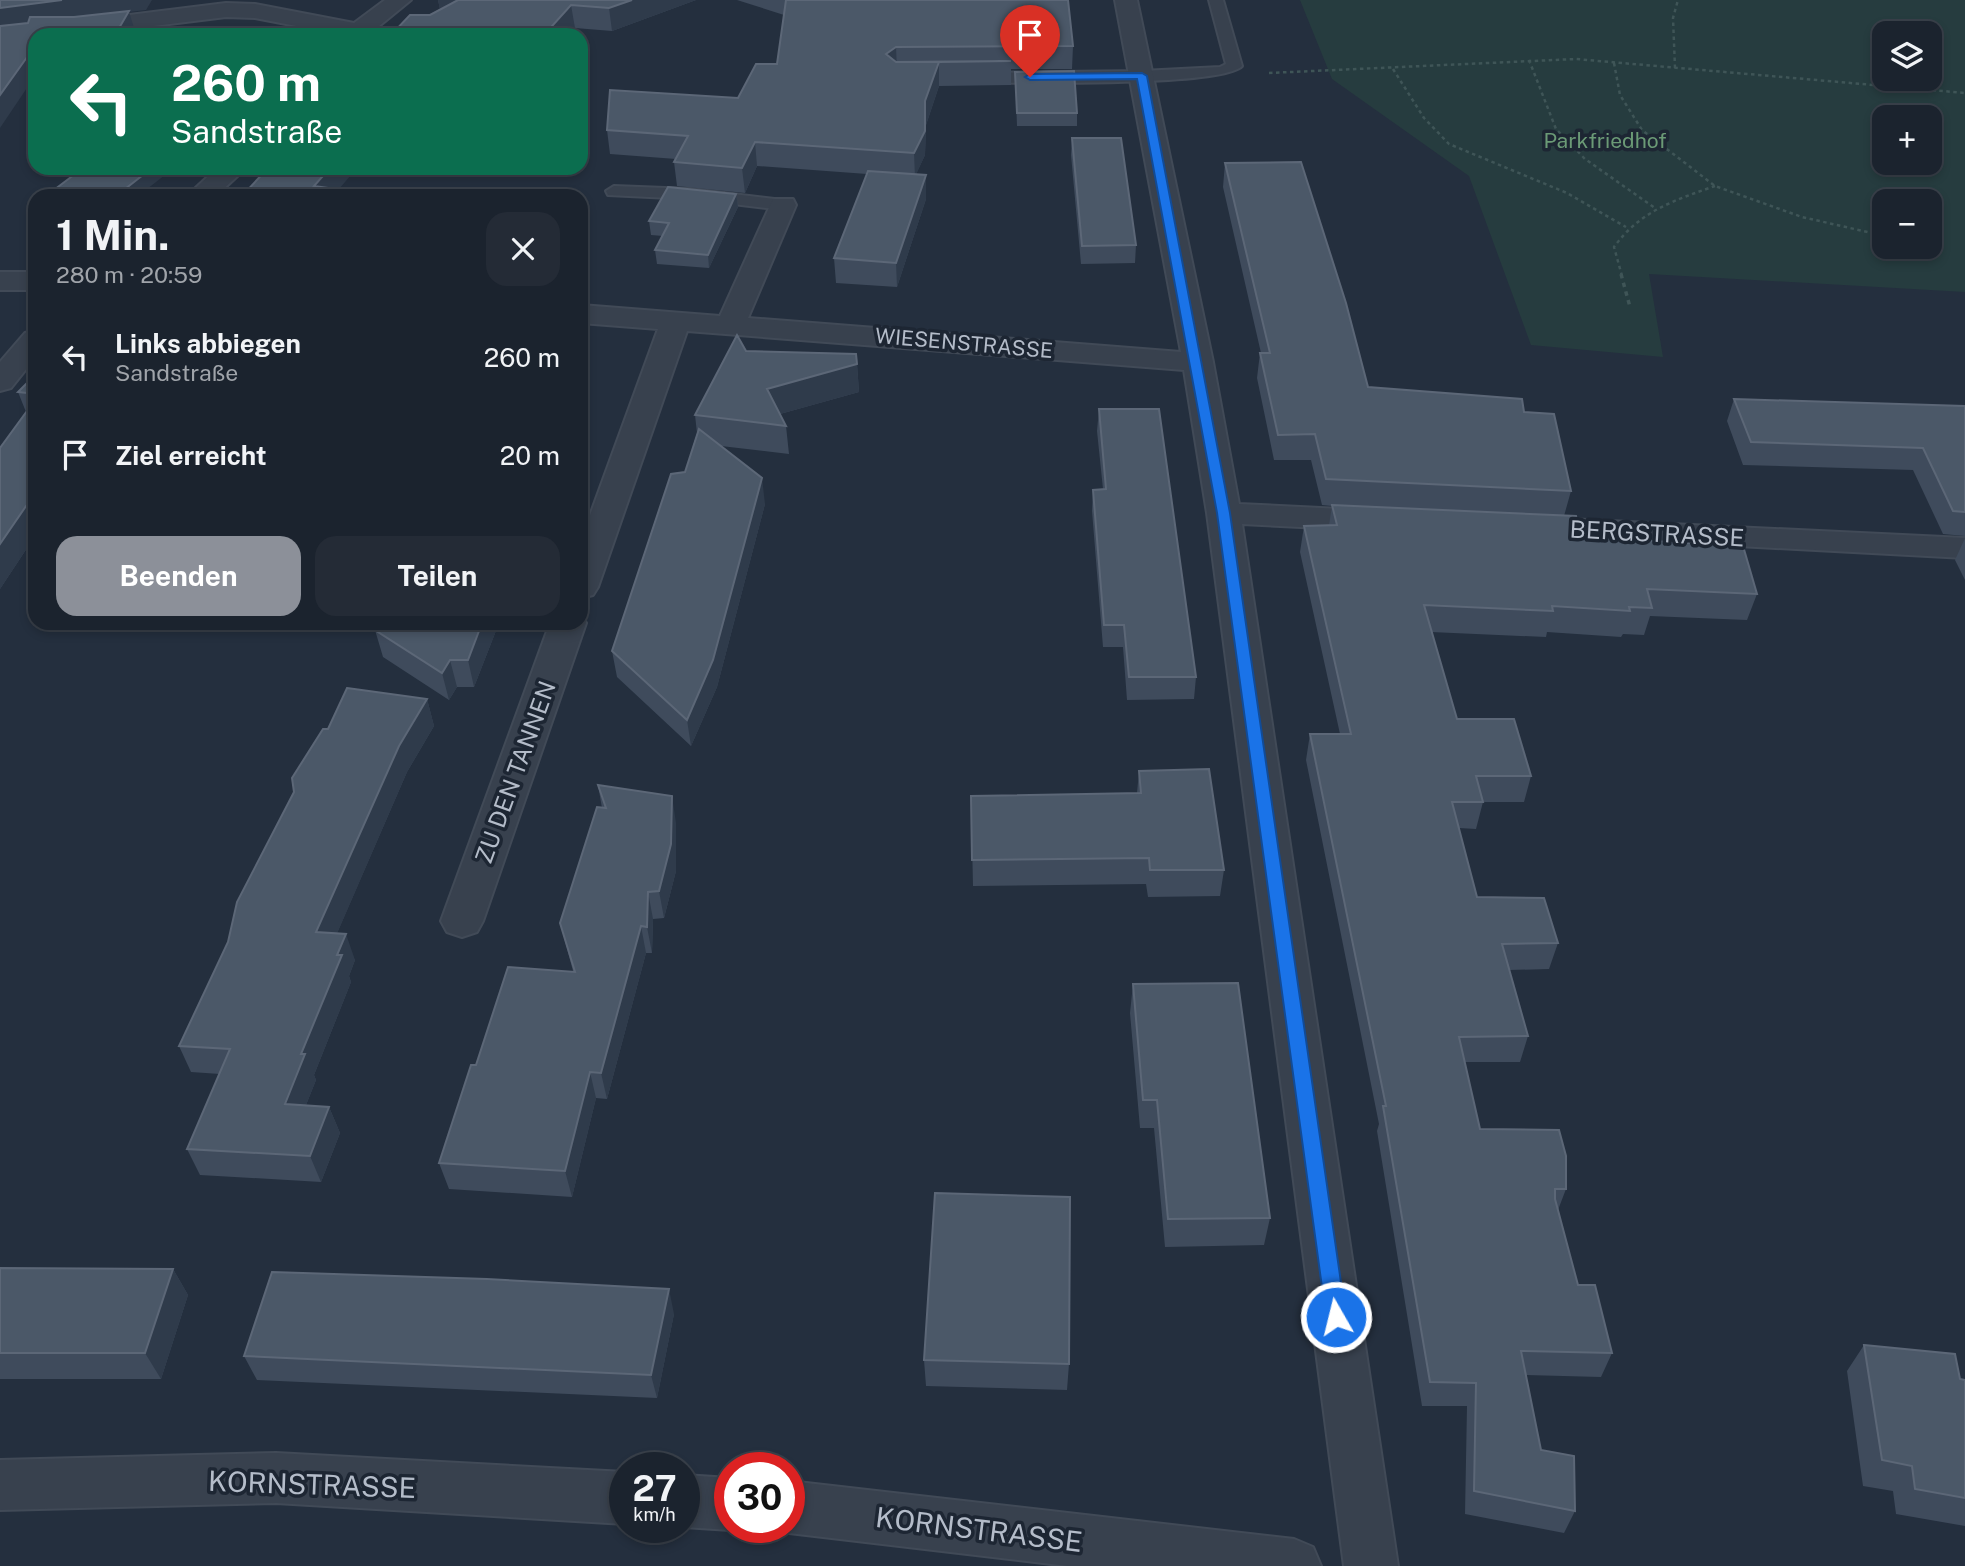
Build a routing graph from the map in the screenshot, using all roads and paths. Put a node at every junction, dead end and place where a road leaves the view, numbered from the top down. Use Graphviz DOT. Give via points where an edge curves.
graph roads {
  1 [pos="400,0"];
  2 [pos="1126,0"];
  3 [pos="1216,0"];
  4 [pos="1678,0"];
  5 [pos="81,28"];
  6 [pos="343,28"];
  7 [pos="374,28"];
  8 [pos="28,35"];
  9 [pos="0,38"];
  10 [pos="1530,60"];
  11 [pos="1614,63"];
  12 [pos="1675,68"];
  13 [pos="1392,69"];
  14 [pos="1223,71"];
  15 [pos="1142,76"];
  16 [pos="961,78"];
  17 [pos="1965,93"];
  18 [pos="225,175"];
  19 [pos="1715,186"];
  20 [pos="208,189"];
  21 [pos="614,191"];
  22 [pos="783,205"];
  23 [pos="1655,208"];
  24 [pos="1626,227"];
  25 [pos="1872,233"];
  26 [pos="0,281"];
  27 [pos="28,281"];
  28 [pos="1630,307"];
  29 [pos="588,314"];
  30 [pos="676,320"];
  31 [pos="731,324"];
  32 [pos="28,348"];
  33 [pos="1198,362"];
  34 [pos="0,382"];
  35 [pos="1224,513"];
  36 [pos="1418,522"];
  37 [pos="1501,526"];
  38 [pos="1965,548"];
  39 [pos="588,567"];
  40 [pos="566,630"];
  41 [pos="462,921"];
  42 [pos="0,1485"];
  43 [pos="609,1497"];
  44 [pos="805,1509"];
  45 [pos="1294,1566"];
  46 [pos="1371,1566"];
  1 -- 7 [label="street"];
  2 -- 15 [label="street"];
  3 -- 14 [label="lane" via="1234,66"];
  4 -- 12 [label="path" via="1673,18"];
  5 -- 6 [label="street" via="226,10"];
  8 -- 9 [label="street"];
  10 -- 11 [label="path"];
  10 -- 13 [label="path"];
  10 -- 23 [label="path" via="1556,129 1585,159"];
  11 -- 12 [label="path"];
  11 -- 19 [label="path" via="1620,95 1642,130"];
  12 -- 17 [label="path"];
  13 -- 14 [label="path" via="1293,74"];
  13 -- 24 [label="path" via="1424,118 1449,144 1567,193"];
  14 -- 15 [label="lane"];
  15 -- 16 [label="lane"];
  15 -- 33 [label="street"];
  18 -- 20 [label="street"];
  19 -- 23 [label="path"];
  19 -- 25 [label="path" via="1802,216"];
  21 -- 22 [label="lane"];
  22 -- 31 [label="street"];
  23 -- 24 [label="path"];
  24 -- 28 [label="path" via="1614,247"];
  26 -- 27 [label="street"];
  29 -- 30 [label="street, WIESENSTRASSE"];
  30 -- 31 [label="street, WIESENSTRASSE"];
  30 -- 39 [label="street"];
  31 -- 33 [label="street, WIESENSTRASSE"];
  32 -- 34 [label="street"];
  33 -- 35 [label="street"];
  35 -- 36 [label="street"];
  35 -- 46 [label="street"];
  37 -- 38 [label="street, BERGSTRASSE"];
  40 -- 41 [label="street, ZU DEN TANNEN"];
  42 -- 43 [label="street, KORNSTRASSE" via="276,1478"];
  44 -- 45 [label="street, KORNSTRASSE"];
}
